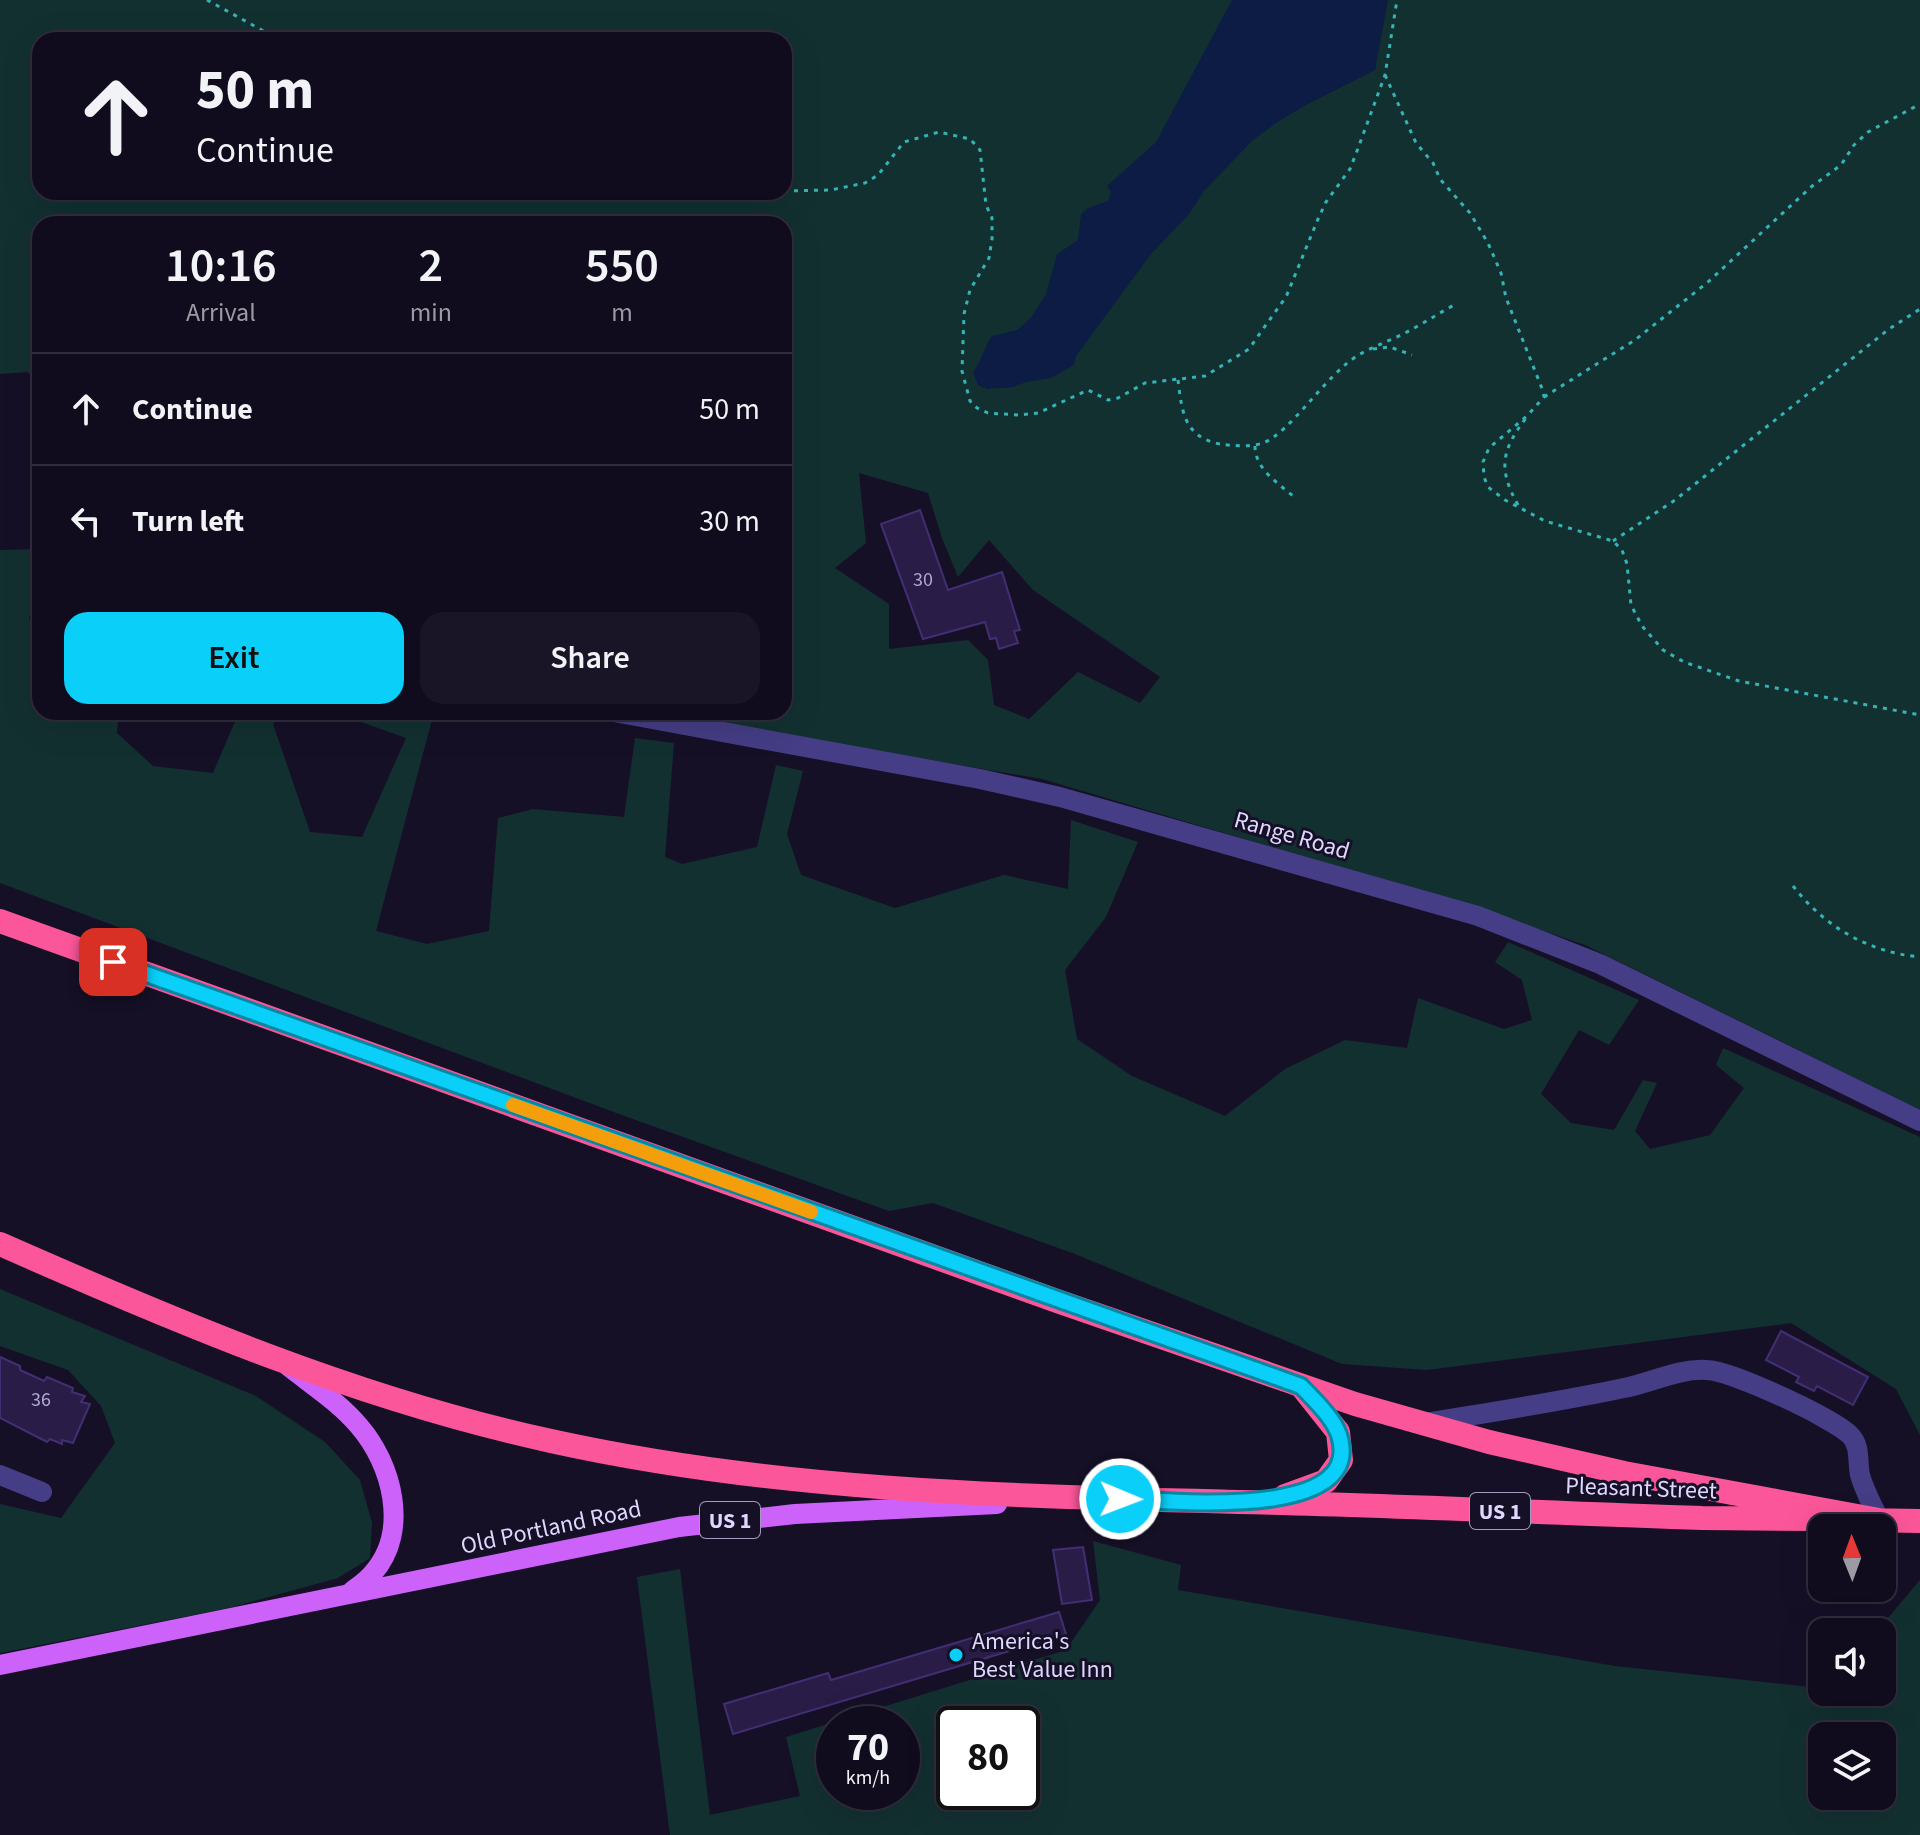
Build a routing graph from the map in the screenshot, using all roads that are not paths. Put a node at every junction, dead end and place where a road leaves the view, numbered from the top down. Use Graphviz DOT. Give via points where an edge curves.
graph roads {
  1 [pos="658,720"];
  2 [pos="0,921"];
  3 [pos="1920,1121"];
  4 [pos="0,1244"];
  5 [pos="285,1364"];
  6 [pos="1301,1386"];
  7 [pos="1422,1424"];
  8 [pos="0,1475"];
  9 [pos="42,1492"];
  10 [pos="1120,1499"];
  11 [pos="1255,1502"];
  12 [pos="1846,1514"];
  13 [pos="1876,1514"];
  14 [pos="1808,1519"];
  15 [pos="1896,1520"];
  16 [pos="1920,1521"];
  17 [pos="347,1596"];
  18 [pos="0,1665"];
  1 -- 3 [label="street, Range Road" via="1060,797 1478,916 1600,964"];
  2 -- 6 [label="highway, US 1"];
  4 -- 5 [label="highway, Pleasant Street"];
  5 -- 10 [label="highway, Pleasant Street" via="452,1417 666,1463 872,1488"];
  5 -- 17 [label="main road" via="357,1424 389,1477 391,1540 373,1573"];
  6 -- 7 [label="highway, US 1"];
  6 -- 11 [label="highway" via="1338,1432 1341,1460 1315,1487"];
  7 -- 12 [label="highway, US 1" via="1624,1473"];
  7 -- 13 [label="street" via="1707,1369 1733,1375 1851,1436"];
  8 -- 9 [label="street"];
  10 -- 11 [label="highway, Pleasant Street / US 1"];
  10 -- 17 [label="main road, Old Portland Road / US 1" via="747,1518 611,1540"];
  11 -- 14 [label="highway, Pleasant Street / US 1"];
  15 -- 16 [label="highway, Pleasant Street / US 1"];
  17 -- 18 [label="main road, Old Portland Road / US 1"];
}
